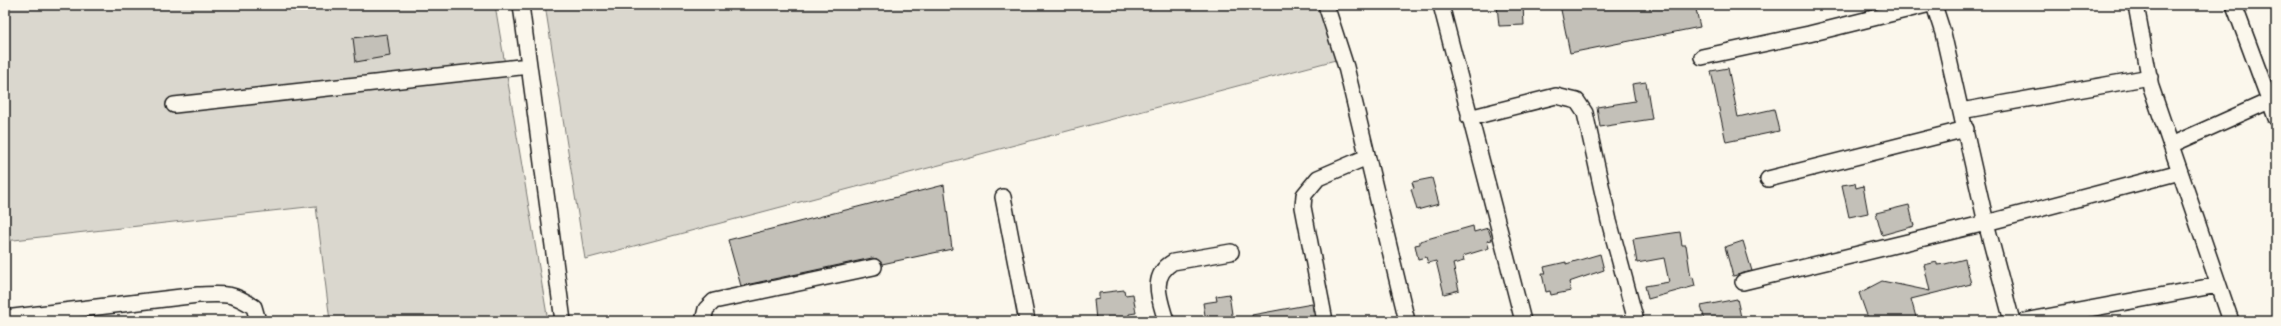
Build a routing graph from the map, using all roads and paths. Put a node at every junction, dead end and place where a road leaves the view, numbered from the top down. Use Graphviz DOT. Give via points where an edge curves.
graph roads {
  1 [pos="520,5"];
  2 [pos="1326,5"];
  3 [pos="1441,5"];
  4 [pos="1926,5"];
  5 [pos="1934,5"];
  6 [pos="2136,5"];
  7 [pos="2234,5"];
  8 [pos="1702,57"];
  9 [pos="529,66"];
  10 [pos="2150,77"];
  11 [pos="2273,100"];
  12 [pos="174,105"];
  13 [pos="1961,111"];
  14 [pos="1470,118"];
  15 [pos="2276,118"];
  16 [pos="1966,129"];
  17 [pos="2171,145"];
  18 [pos="1368,156"];
  19 [pos="2180,172"];
  20 [pos="1768,179"];
  21 [pos="1003,197"];
  22 [pos="1986,223"];
  23 [pos="1231,252"];
  24 [pos="874,267"];
  25 [pos="1743,282"];
  26 [pos="2218,286"];
  27 [pos="5,318"];
  28 [pos="258,321"];
  29 [pos="563,321"];
  30 [pos="703,321"];
  31 [pos="1026,321"];
  32 [pos="1166,321"];
  33 [pos="1325,321"];
  34 [pos="1407,321"];
  35 [pos="1523,321"];
  36 [pos="1636,321"];
  37 [pos="2012,321"];
  38 [pos="2025,321"];
  39 [pos="2231,321"];
  1 -- 9 [label="street"];
  2 -- 18 [label="street" via="1346,66"];
  3 -- 14 [label="street"];
  4 -- 8 [label="street"];
  5 -- 13 [label="street"];
  6 -- 10 [label="street"];
  7 -- 11 [label="street"];
  9 -- 12 [label="street"];
  9 -- 29 [label="street"];
  10 -- 13 [label="street"];
  10 -- 17 [label="street"];
  11 -- 15 [label="street"];
  11 -- 17 [label="street"];
  13 -- 16 [label="street"];
  14 -- 35 [label="street"];
  14 -- 36 [label="street" via="1556,96 1577,101 1585,112 1609,221"];
  16 -- 20 [label="street"];
  16 -- 22 [label="street"];
  17 -- 19 [label="street"];
  18 -- 33 [label="street" via="1318,178 1304,195 1303,207"];
  18 -- 34 [label="street"];
  19 -- 22 [label="street"];
  19 -- 26 [label="street"];
  21 -- 31 [label="street"];
  22 -- 25 [label="street"];
  22 -- 37 [label="street"];
  23 -- 32 [label="street" via="1173,262 1165,266 1158,284 1158,294"];
  24 -- 30 [label="street" via="714,301 706,309"];
  26 -- 38 [label="street"];
  26 -- 39 [label="street"];
  27 -- 28 [label="street" via="222,294 238,296 254,306"];
}
